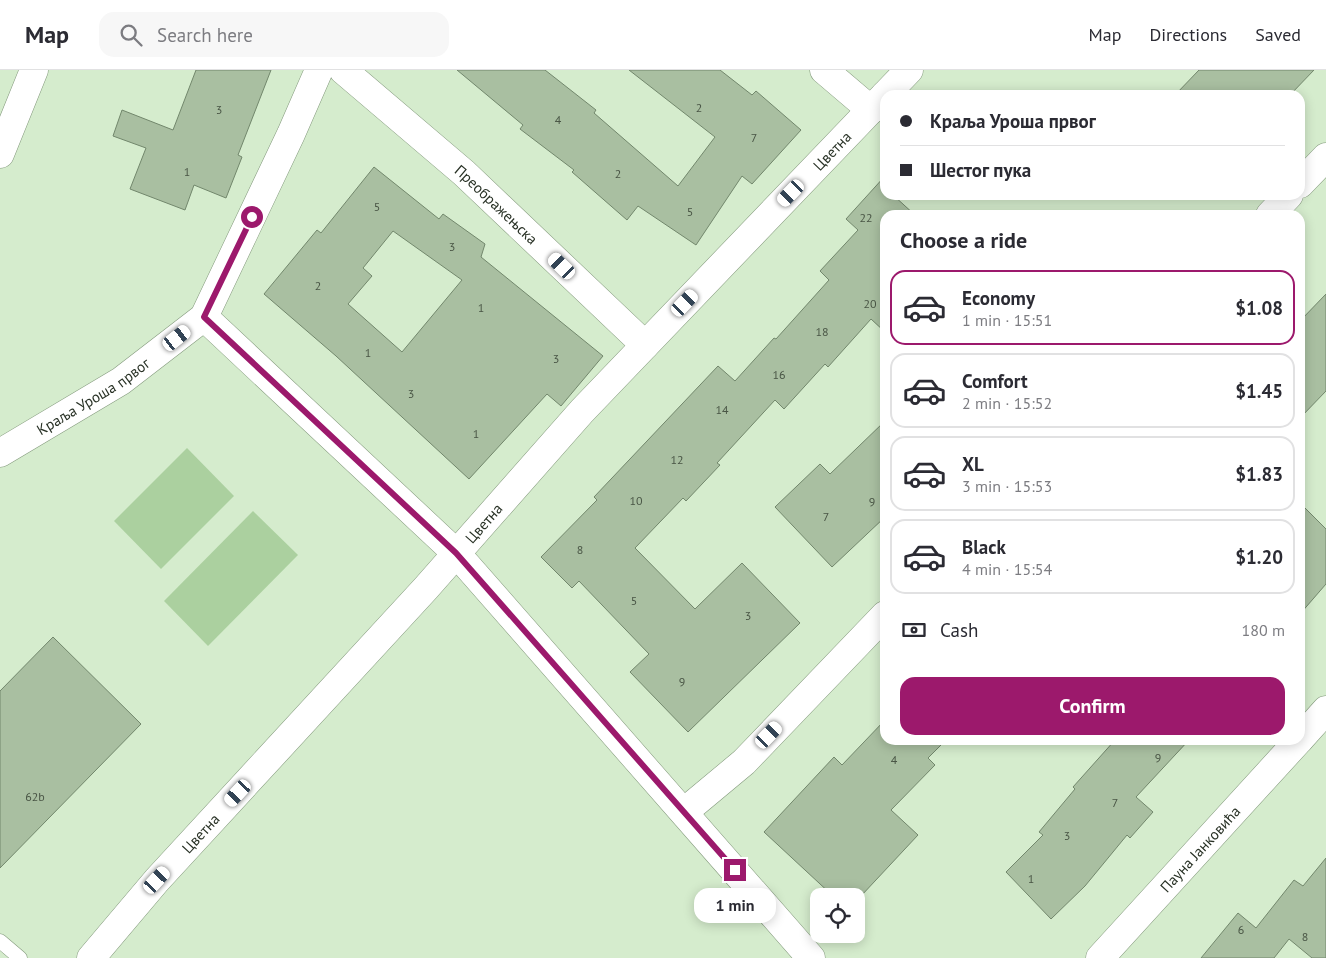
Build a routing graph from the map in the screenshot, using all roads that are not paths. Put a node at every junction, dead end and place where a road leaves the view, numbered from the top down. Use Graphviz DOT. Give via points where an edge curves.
graph roads {
  1 [pos="34,70"];
  2 [pos="319,70"];
  3 [pos="343,70"];
  4 [pos="824,70"];
  5 [pos="909,70"];
  6 [pos="890,90"];
  7 [pos="880,100"];
  8 [pos="0,154"];
  9 [pos="1326,157"];
  10 [pos="1305,179"];
  11 [pos="1284,200"];
  12 [pos="1275,210"];
  13 [pos="204,317"];
  14 [pos="645,345"];
  15 [pos="0,453"];
  16 [pos="456,553"];
  17 [pos="880,620"];
  18 [pos="1326,710"];
  19 [pos="1305,734"];
  20 [pos="1295,745"];
  21 [pos="684,812"];
  22 [pos="0,941"];
  23 [pos="20,958"];
  24 [pos="92,958"];
  25 [pos="811,958"];
  26 [pos="1100,958"];
  1 -- 8 [label="street"];
  2 -- 13 [label="street, Краља Уроша првог"];
  3 -- 14 [label="street, Преображењска" via="464,173"];
  4 -- 7 [label="street"];
  5 -- 6 [label="street, Цветна"];
  7 -- 14 [label="street, Цветна"];
  9 -- 10 [label="street"];
  11 -- 12 [label="street"];
  13 -- 15 [label="street, Краља Уроша првог" via="121,381"];
  13 -- 16 [label="street"];
  14 -- 16 [label="street, Цветна" via="582,410"];
  16 -- 21 [label="street"];
  16 -- 24 [label="street, Цветна" via="157,880"];
  17 -- 21 [label="street" via="744,762"];
  18 -- 19 [label="street, Пауна Јанковића"];
  20 -- 26 [label="street, Пауна Јанковића"];
  21 -- 25 [label="street"];
  22 -- 23 [label="lane"];
}
